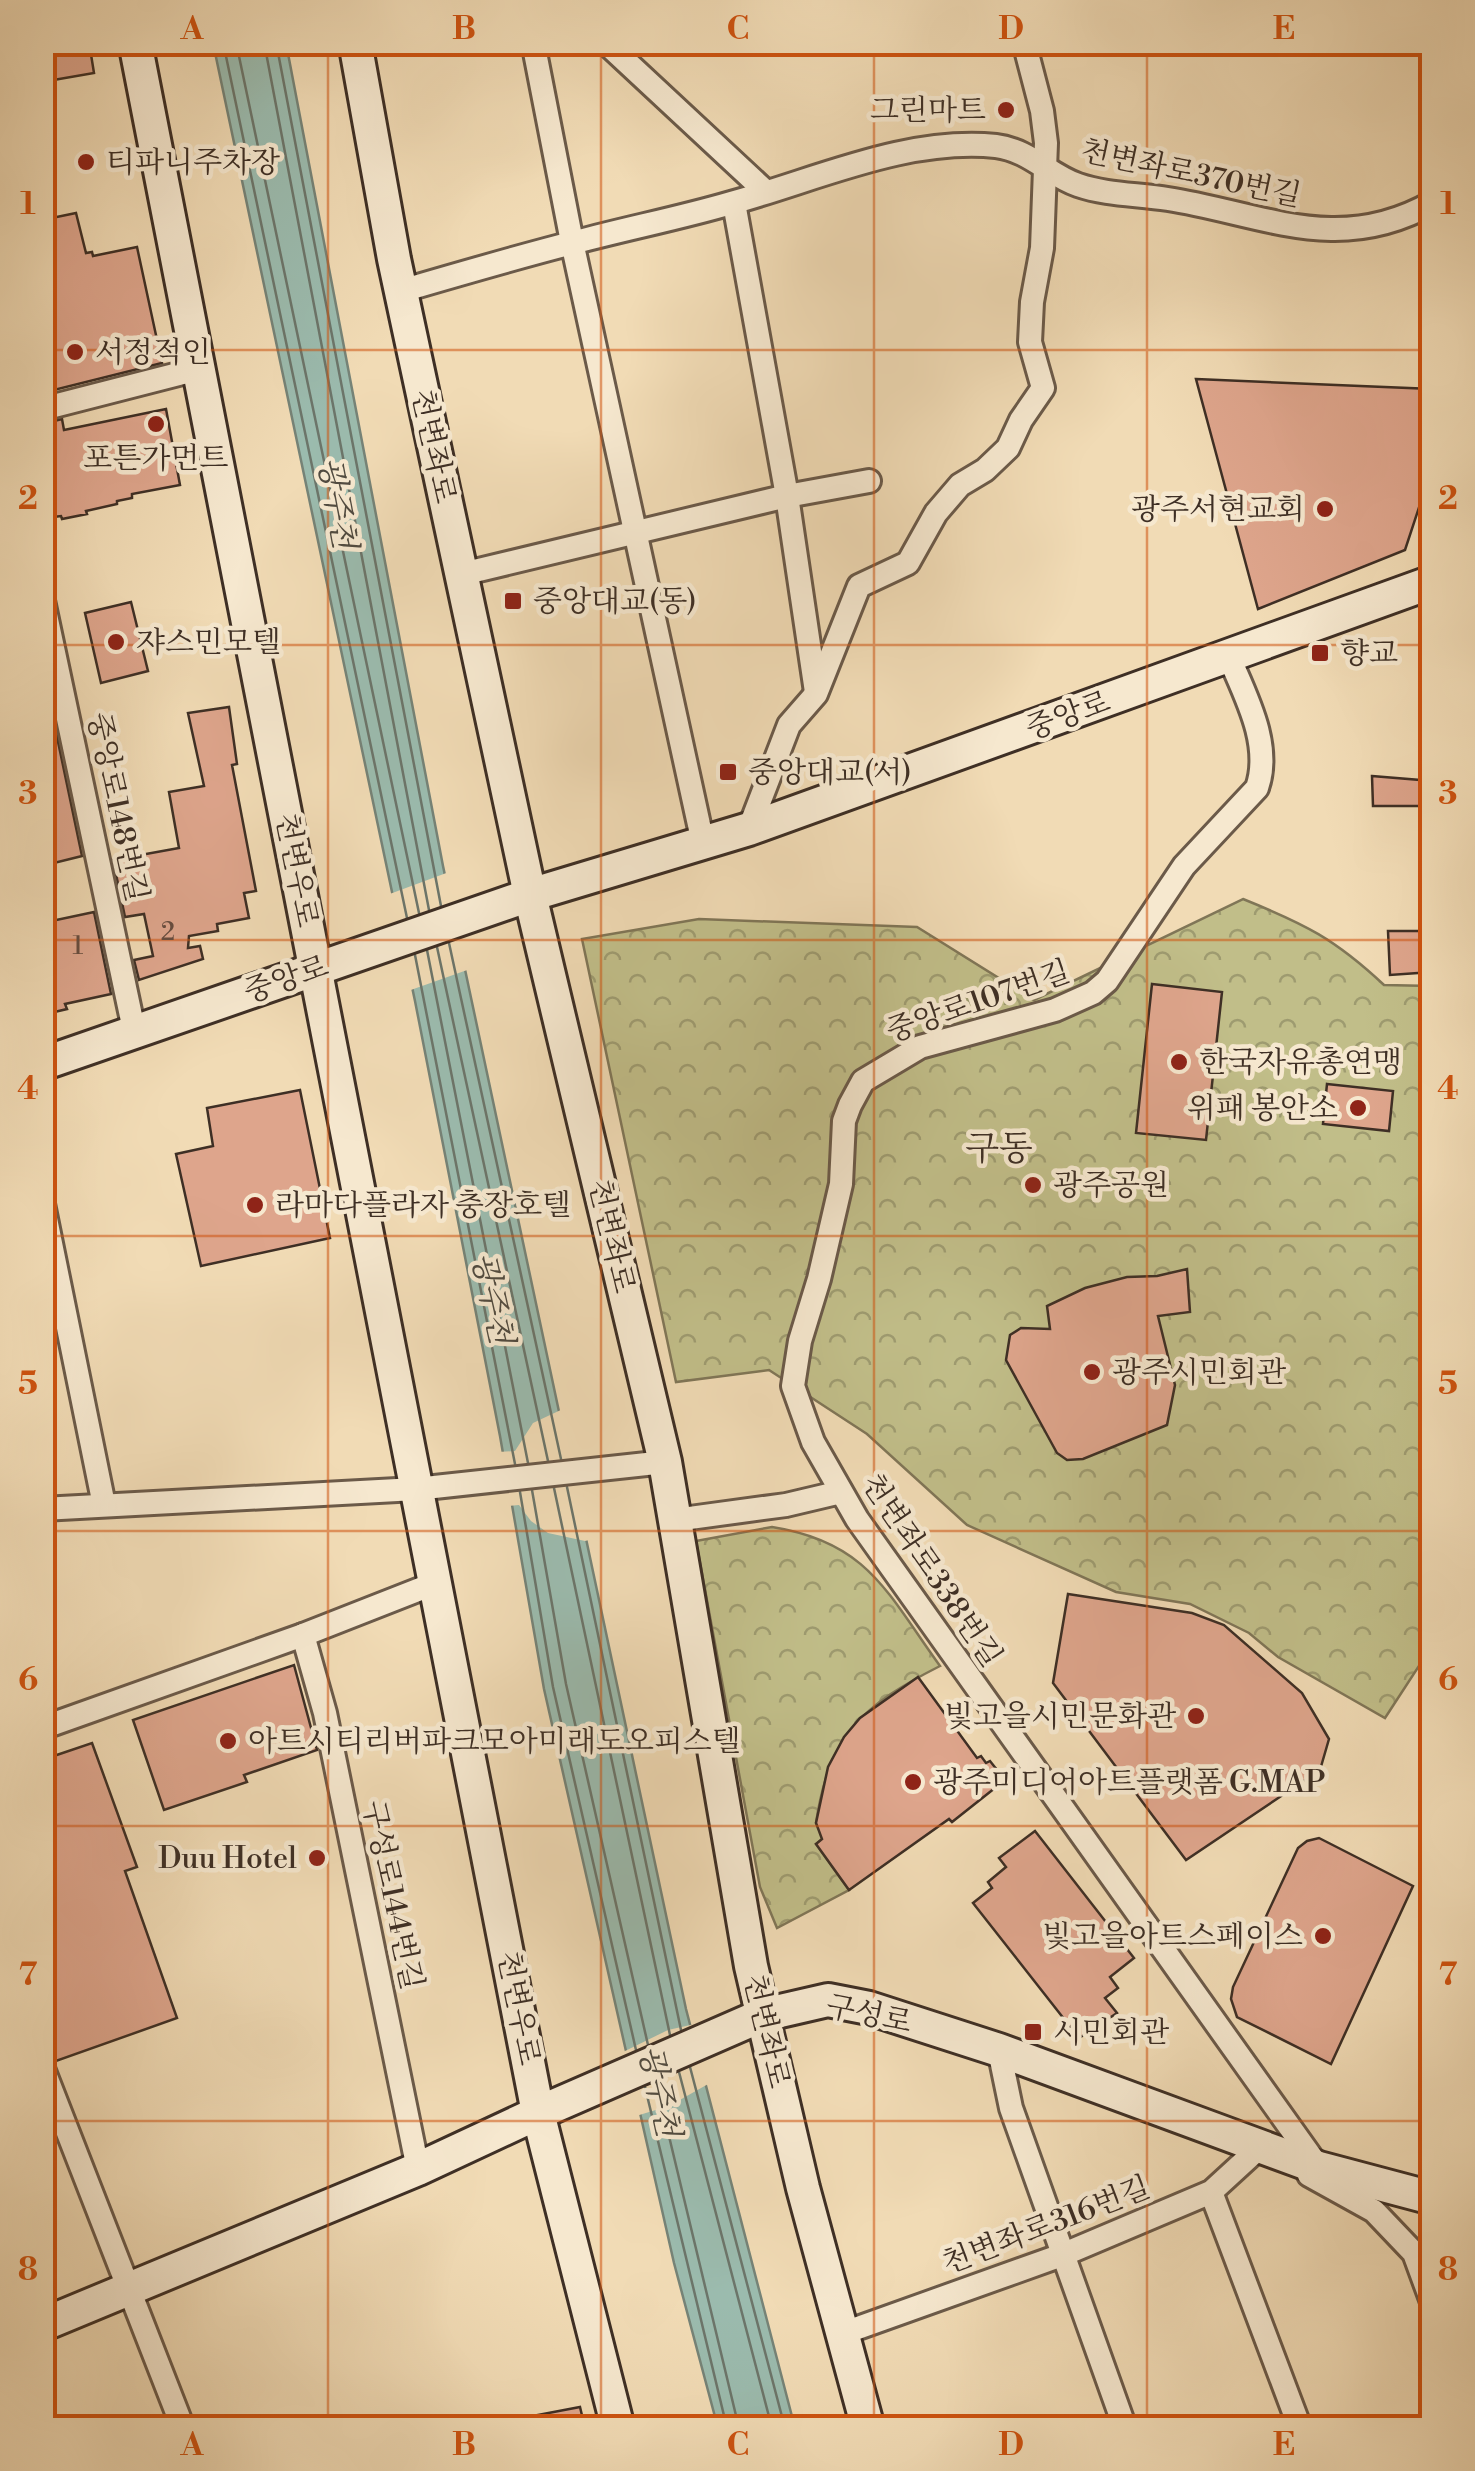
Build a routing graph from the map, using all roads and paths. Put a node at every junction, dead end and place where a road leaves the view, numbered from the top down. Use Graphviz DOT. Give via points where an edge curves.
graph roads {
  1 [pos="135,42"];
  2 [pos="354,42"];
  3 [pos="533,42"];
  4 [pos="605,42"];
  5 [pos="1024,42"];
  6 [pos="1047,166"];
  7 [pos="766,191"];
  8 [pos="734,202"];
  9 [pos="1432,203"];
  10 [pos="572,242"];
  11 [pos="401,291"];
  12 [pos="198,369"];
  13 [pos="42,409"];
  14 [pos="869,481"];
  15 [pos="787,496"];
  16 [pos="636,533"];
  17 [pos="462,574"];
  18 [pos="1432,582"];
  19 [pos="42,596"];
  20 [pos="1229,658"];
  21 [pos="816,694"];
  22 [pos="748,829"];
  23 [pos="702,843"];
  24 [pos="530,895"];
  25 [pos="316,968"];
  26 [pos="134,1030"];
  27 [pos="42,1064"];
  28 [pos="42,1199"];
  29 [pos="813,1442"];
  30 [pos="665,1462"];
  31 [pos="428,1488"];
  32 [pos="841,1492"];
  33 [pos="104,1505"];
  34 [pos="42,1509"];
  35 [pos="675,1520"];
  36 [pos="433,1584"];
  37 [pos="303,1635"];
  38 [pos="42,1728"];
  39 [pos="763,2015"];
  40 [pos="999,2050"];
  41 [pos="42,2066"];
  42 [pos="538,2112"];
  43 [pos="1259,2148"];
  44 [pos="1319,2168"];
  45 [pos="418,2169"];
  46 [pos="1211,2192"];
  47 [pos="1432,2198"];
  48 [pos="1062,2255"];
  49 [pos="1428,2274"];
  50 [pos="131,2288"];
  51 [pos="1432,2302"];
  52 [pos="42,2326"];
  53 [pos="841,2334"];
  54 [pos="183,2428"];
  55 [pos="618,2428"];
  56 [pos="868,2428"];
  57 [pos="1125,2428"];
  58 [pos="1300,2428"];
  1 -- 12 [label="street, 천변우로"];
  2 -- 11 [label="street, 천변좌로"];
  3 -- 10 [label="street"];
  4 -- 7 [label="street"];
  5 -- 6 [label="street" via="1042,111"];
  6 -- 7 [label="street, 천변좌로370번길" via="999,146 961,146 875,160"];
  6 -- 9 [label="street, 천변좌로370번길" via="1082,186 1336,232"];
  6 -- 21 [label="street" via="1030,342 1043,388 1008,448 960,485 908,562 859,586"];
  7 -- 8 [label="street, 천변좌로370번길"];
  8 -- 10 [label="street, 천변좌로370번길"];
  8 -- 15 [label="street"];
  10 -- 11 [label="street, 천변좌로370번길"];
  10 -- 16 [label="street"];
  11 -- 17 [label="street, 천변좌로"];
  12 -- 13 [label="street"];
  12 -- 25 [label="street, 천변우로"];
  14 -- 15 [label="street"];
  15 -- 16 [label="street"];
  15 -- 21 [label="street"];
  16 -- 17 [label="street"];
  16 -- 23 [label="street"];
  17 -- 24 [label="street, 천변좌로"];
  18 -- 20 [label="street, 중앙로"];
  19 -- 26 [label="street, 중앙로148번길"];
  20 -- 22 [label="street, 중앙로"];
  20 -- 29 [label="street, 중앙로107번길" via="1250,706 1262,775 1184,866 1107,982 1055,1010 920,1047 863,1081 850,1104 841,1184 793,1386"];
  21 -- 22 [label="street" via="789,725"];
  22 -- 23 [label="street, 중앙로"];
  23 -- 24 [label="street, 중앙로"];
  24 -- 25 [label="street, 중앙로"];
  24 -- 30 [label="street, 천변좌로"];
  25 -- 26 [label="street, 중앙로"];
  25 -- 31 [label="street, 천변우로"];
  26 -- 27 [label="street, 중앙로"];
  28 -- 33 [label="street"];
  29 -- 32 [label="street, 천변좌로338번길"];
  30 -- 31 [label="street"];
  30 -- 35 [label="street, 천변좌로"];
  31 -- 33 [label="street"];
  31 -- 36 [label="street, 천변우로"];
  32 -- 35 [label="street"];
  32 -- 44 [label="street, 천변좌로338번길"];
  33 -- 34 [label="street"];
  35 -- 39 [label="street, 천변좌로"];
  36 -- 37 [label="street"];
  36 -- 42 [label="street, 천변우로"];
  37 -- 38 [label="street"];
  37 -- 45 [label="street, 구성로144번길" via="325,1713"];
  39 -- 40 [label="street, 구성로" via="838,2002"];
  39 -- 42 [label="street, 구성로"];
  39 -- 53 [label="street, 천변좌로"];
  40 -- 43 [label="street, 구성로"];
  40 -- 48 [label="street" via="1011,2108"];
  41 -- 50 [label="street"];
  42 -- 45 [label="street, 구성로"];
  42 -- 55 [label="street, 천변우로"];
  43 -- 44 [label="street, 구성로"];
  43 -- 46 [label="street, 천변좌로316번길"];
  43 -- 49 [label="street" via="1374,2211"];
  44 -- 47 [label="street, 구성로"];
  45 -- 50 [label="street, 구성로"];
  46 -- 48 [label="street, 천변좌로316번길"];
  46 -- 58 [label="street"];
  48 -- 53 [label="street, 천변좌로316번길"];
  48 -- 57 [label="street"];
  49 -- 51 [label="street"];
  50 -- 52 [label="street, 구성로"];
  50 -- 54 [label="street"];
  53 -- 56 [label="street, 천변좌로"];
}
